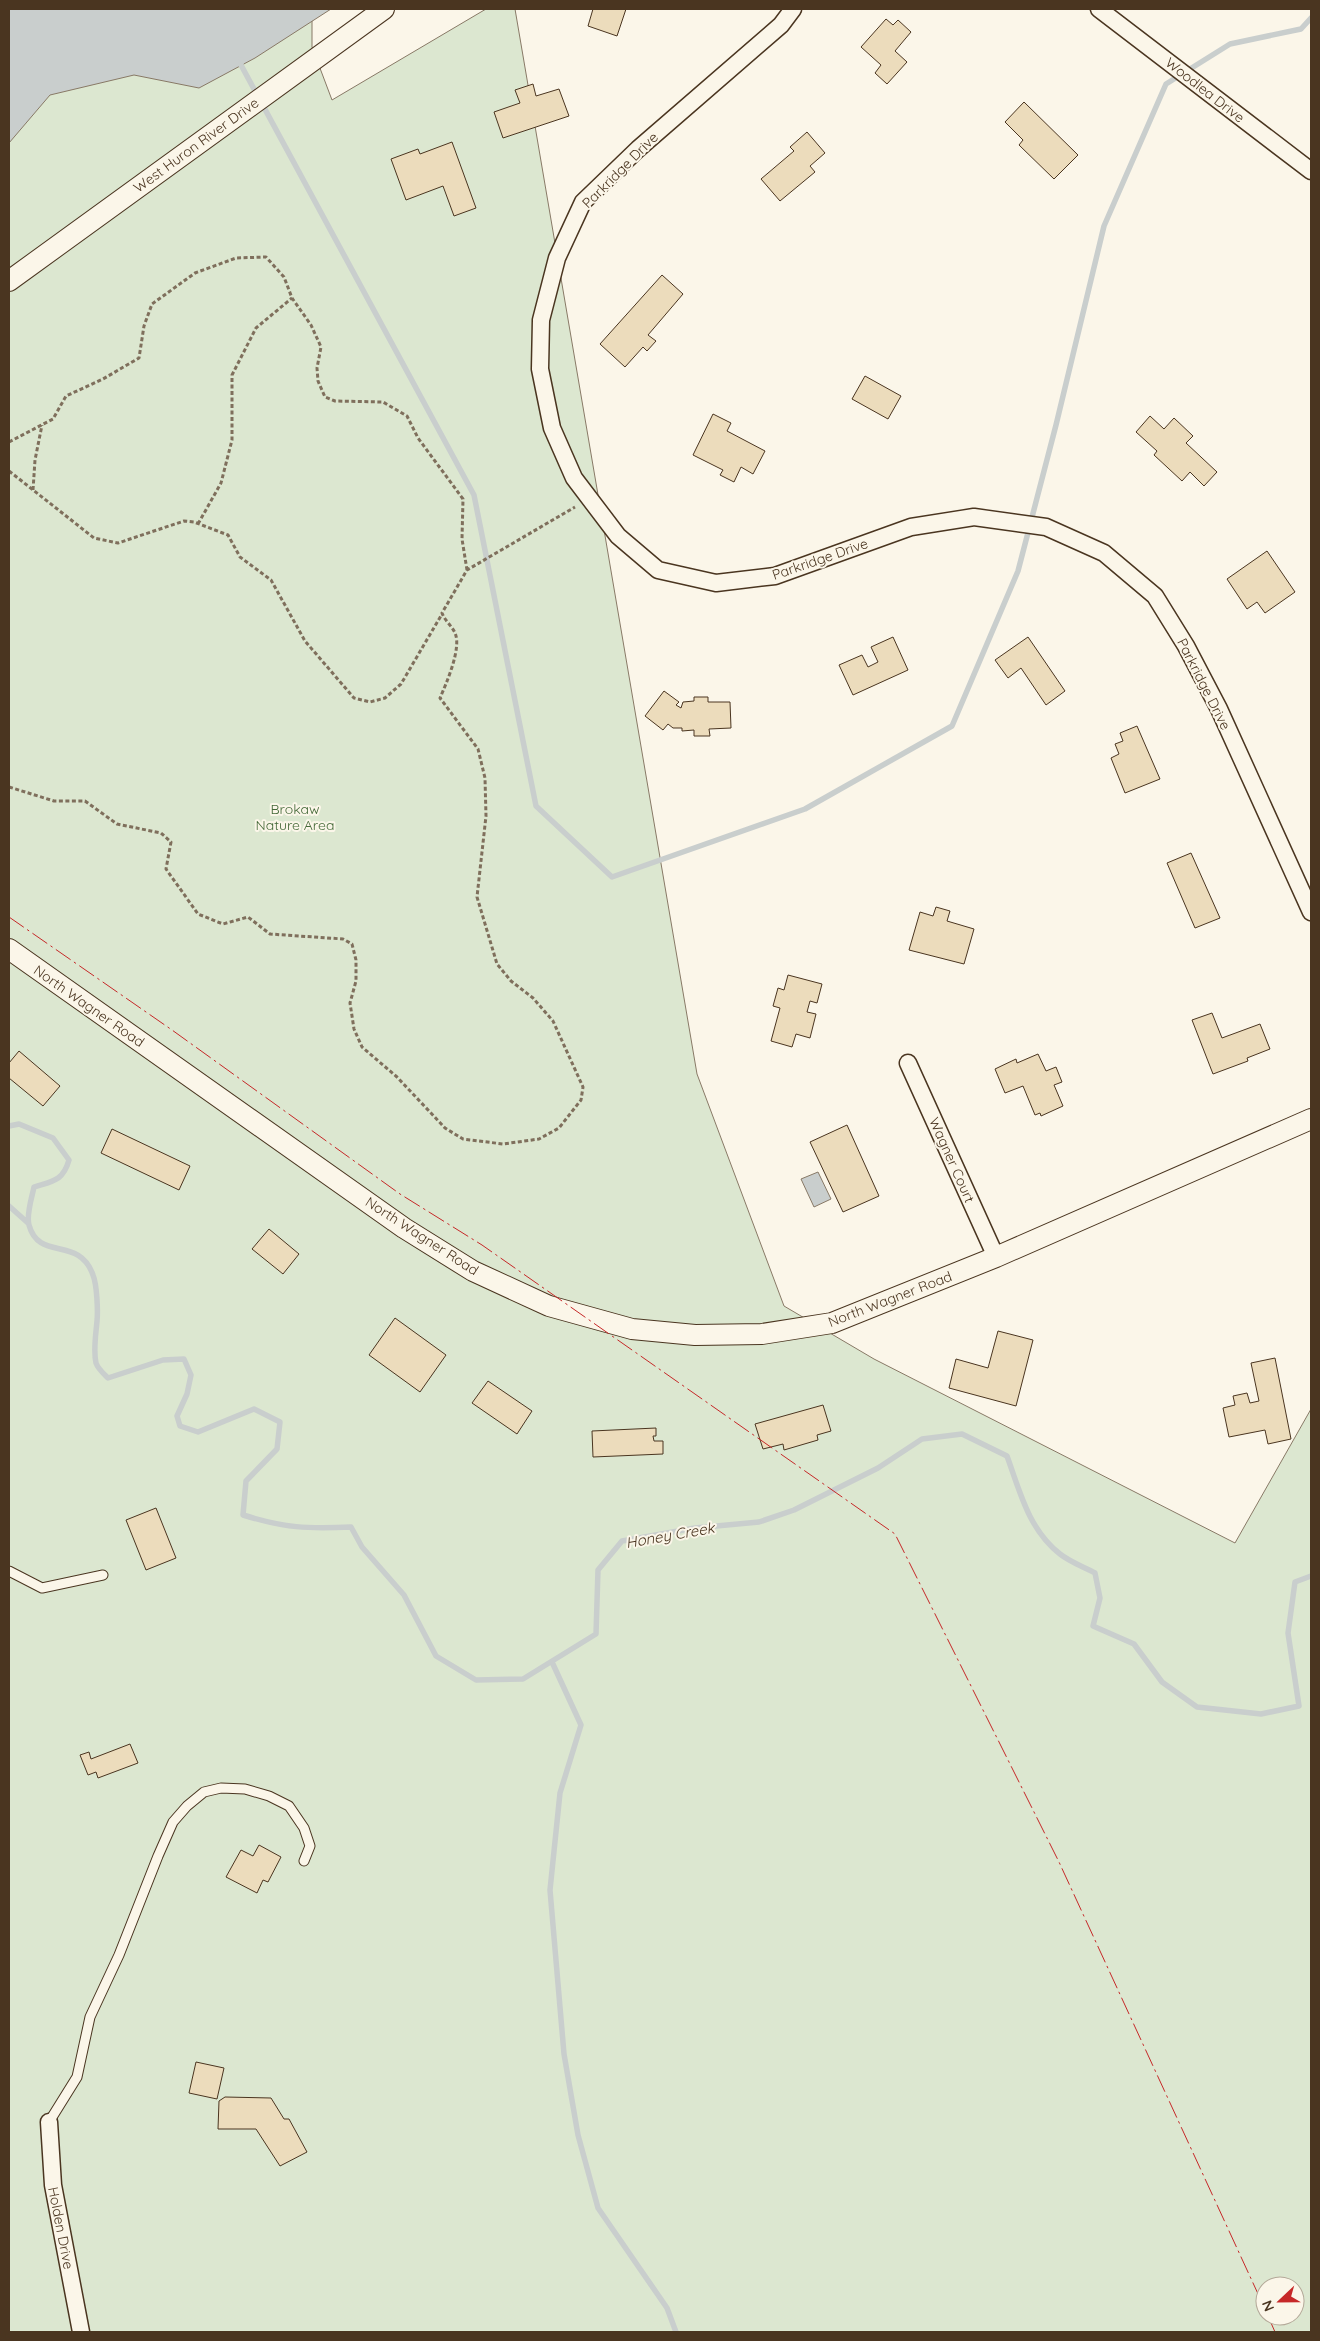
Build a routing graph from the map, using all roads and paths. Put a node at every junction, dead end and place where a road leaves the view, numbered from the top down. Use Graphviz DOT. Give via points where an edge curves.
graph roads {
  1 [pos="384,9"];
  2 [pos="793,9"];
  3 [pos="1099,9"];
  4 [pos="1311,171"];
  5 [pos="9,281"];
  6 [pos="292,298"];
  7 [pos="42,425"];
  8 [pos="9,442"];
  9 [pos="9,471"];
  10 [pos="33,490"];
  11 [pos="589,499"];
  12 [pos="198,524"];
  13 [pos="467,570"];
  14 [pos="442,613"];
  15 [pos="9,787"];
  16 [pos="1311,912"];
  17 [pos="9,949"];
  18 [pos="908,1063"];
  19 [pos="1311,1119"];
  20 [pos="996,1257"];
  21 [pos="9,1571"];
  22 [pos="103,1575"];
  23 [pos="304,1861"];
  24 [pos="50,2122"];
  25 [pos="81,2332"];
  1 -- 5 [label="street, West Huron River Drive"];
  2 -- 11 [label="street, Parkridge Drive" via="781,25 638,149 583,202 557,258 541,320 540,368 552,428 574,478"];
  3 -- 4 [label="street, Woodlea Drive"];
  6 -- 7 [label="path" via="284,277 266,257 236,258 195,273 152,304 144,326 139,358 66,396 53,420"];
  6 -- 12 [label="path" via="256,328 232,376 232,440 221,483"];
  6 -- 13 [label="path" via="321,346 318,381 325,397 336,401 383,402 407,416 418,438 463,499 462,539"];
  7 -- 8 [label="path"];
  7 -- 10 [label="path"];
  9 -- 10 [label="path"];
  10 -- 12 [label="path" via="94,538 118,543 184,520"];
  11 -- 13 [label="path"];
  11 -- 16 [label="street, Parkridge Drive" via="618,536 658,570 716,583 775,576 911,527 974,517 1046,527 1104,552 1155,596 1186,646 1219,709"];
  12 -- 14 [label="path" via="228,535 240,557 271,580 305,642 354,698 370,702 385,698 402,684"];
  13 -- 14 [label="path"];
  14 -- 15 [label="path" via="455,632 457,643 440,698 478,749 485,778 486,816 477,897 485,930 497,964 511,982 533,998 553,1021 583,1087 581,1100 559,1128 539,1139 503,1144 463,1139 445,1128 397,1077 362,1047 354,1029 350,1003 356,981 352,944 342,939 270,934 248,917 224,924 198,914 166,868 171,842 161,833 117,824 85,801 54,801"];
  17 -- 20 [label="street, North Wagner Road" via="404,1228 473,1271 549,1306 632,1329 695,1335 762,1334 832,1323"];
  18 -- 20 [label="street, Wagner Court"];
  19 -- 20 [label="street, North Wagner Road"];
  21 -- 22 [label="lane" via="42,1588"];
  23 -- 24 [label="lane" via="310,1846 304,1828 289,1806 269,1796 245,1789 221,1788 204,1792 186,1806 173,1822 90,2017 77,2077"];
  24 -- 25 [label="street, Holden Drive" via="53,2185"];
}
